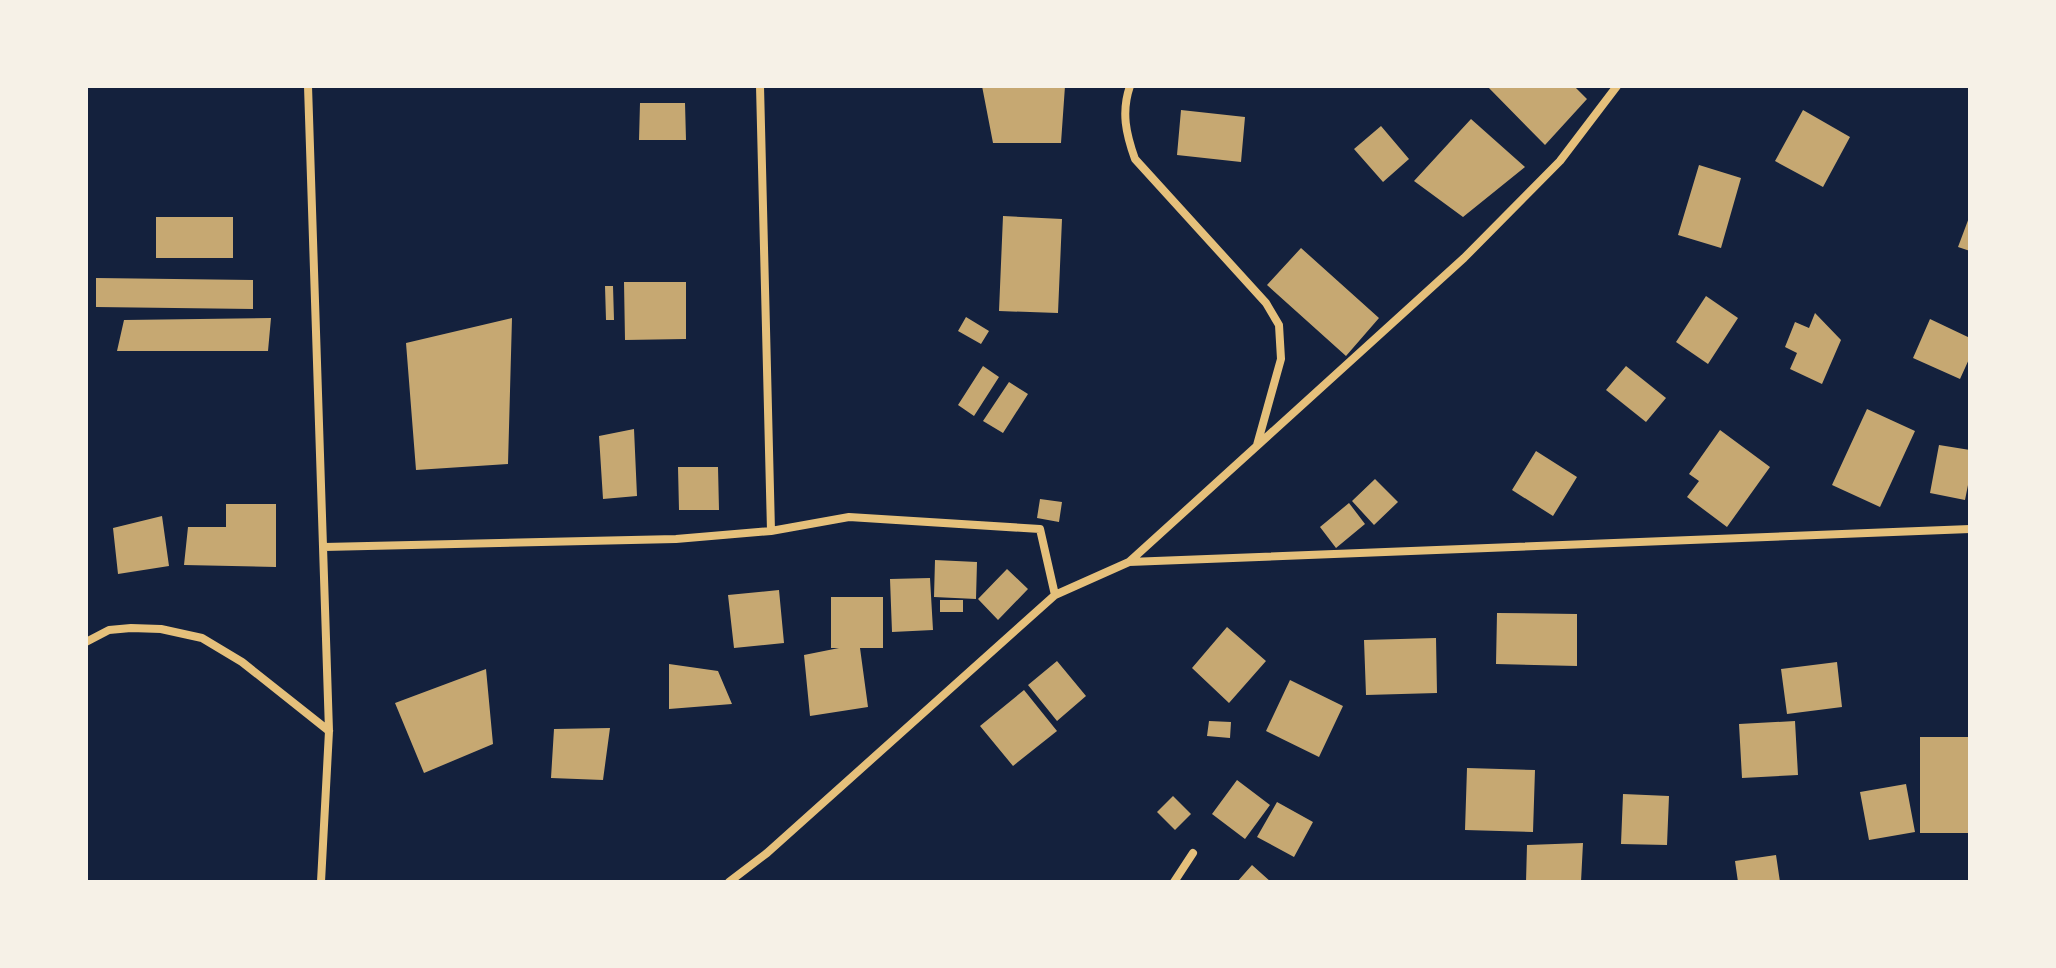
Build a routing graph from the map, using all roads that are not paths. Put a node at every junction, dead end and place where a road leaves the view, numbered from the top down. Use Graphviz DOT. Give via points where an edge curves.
graph roads {
  1 [pos="308,86"];
  2 [pos="760,86"];
  3 [pos="1130,86"];
  4 [pos="1617,86"];
  5 [pos="1256,446"];
  6 [pos="1970,529"];
  7 [pos="771,531"];
  8 [pos="324,547"];
  9 [pos="1129,562"];
  10 [pos="1055,595"];
  11 [pos="86,642"];
  12 [pos="329,731"];
  13 [pos="1193,853"];
  14 [pos="321,882"];
  15 [pos="729,882"];
  16 [pos="1174,882"];
  1 -- 8 [label="street"];
  2 -- 7 [label="street"];
  3 -- 5 [label="street" via="1125,131 1135,159 1266,303 1279,325 1281,359"];
  4 -- 5 [label="street" via="1560,161 1464,258"];
  5 -- 9 [label="street"];
  6 -- 9 [label="street"];
  7 -- 8 [label="street" via="676,539"];
  7 -- 10 [label="street" via="849,517 1040,529"];
  8 -- 12 [label="street"];
  9 -- 10 [label="street"];
  10 -- 15 [label="street"];
  11 -- 12 [label="street" via="109,630 131,628 202,638 242,662"];
  12 -- 14 [label="street"];
  13 -- 16 [label="street"];
}
